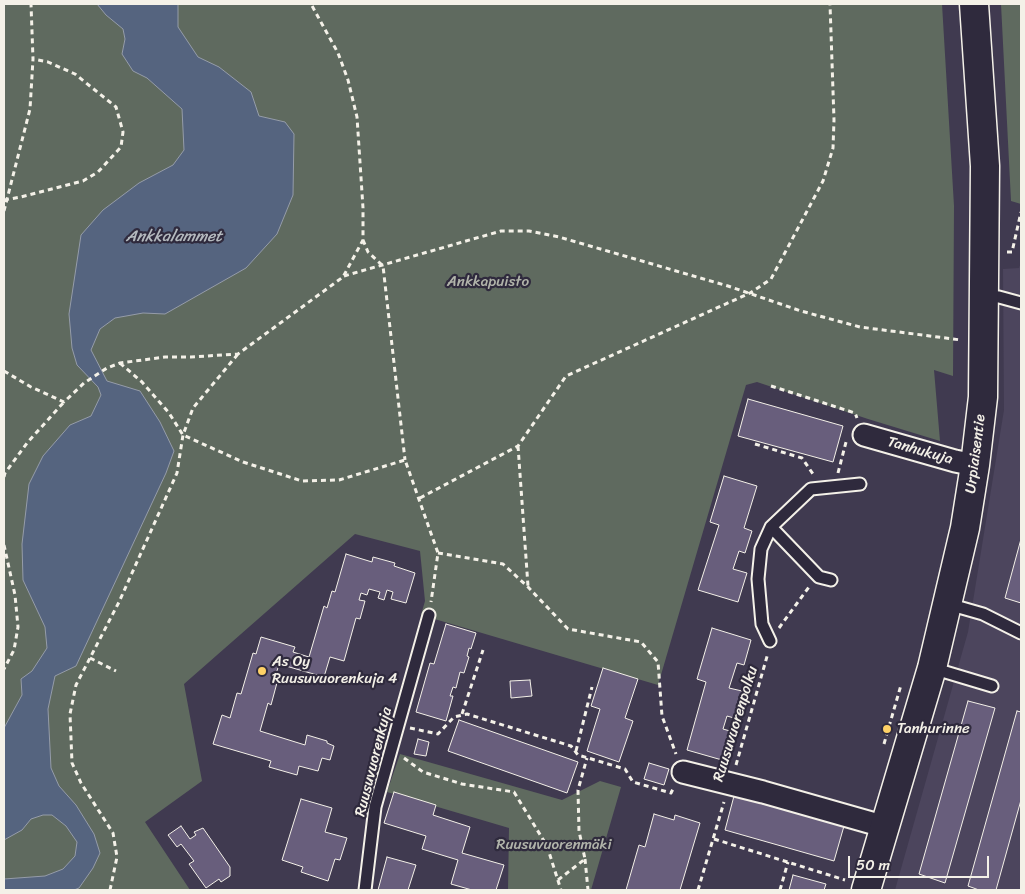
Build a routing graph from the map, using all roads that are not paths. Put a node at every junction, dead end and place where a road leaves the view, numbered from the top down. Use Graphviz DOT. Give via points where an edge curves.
graph roads {
  1 [pos="974,4"];
  2 [pos="985,296"];
  3 [pos="1021,304"];
  4 [pos="854,432"];
  5 [pos="976,466"];
  6 [pos="860,484"];
  7 [pos="771,527"];
  8 [pos="832,580"];
  9 [pos="948,604"];
  10 [pos="429,614"];
  11 [pos="1021,633"];
  12 [pos="770,641"];
  13 [pos="932,668"];
  14 [pos="992,686"];
  15 [pos="683,772"];
  16 [pos="886,827"];
  17 [pos="855,885"];
  18 [pos="365,890"];
  1 -- 2 [label="main road, Urpiaisentie" via="986,166"];
  2 -- 3 [label="lane"];
  2 -- 5 [label="main road, Urpiaisentie" via="983,397"];
  4 -- 5 [label="street, Tanhukuja"];
  5 -- 9 [label="main road, Urpiaisentie" via="966,528"];
  6 -- 7 [label="lane" via="811,489"];
  7 -- 8 [label="lane" via="818,577"];
  7 -- 12 [label="lane" via="761,549 758,579 762,624"];
  9 -- 11 [label="lane" via="984,614"];
  9 -- 13 [label="main road, Urpiaisentie"];
  10 -- 18 [label="lane, Ruusuvuorenkuja" via="375,807"];
  13 -- 14 [label="lane"];
  13 -- 16 [label="main road, Urpiaisentie"];
  15 -- 16 [label="street"];
  16 -- 17 [label="main road, Urpiaisentie"];
}
